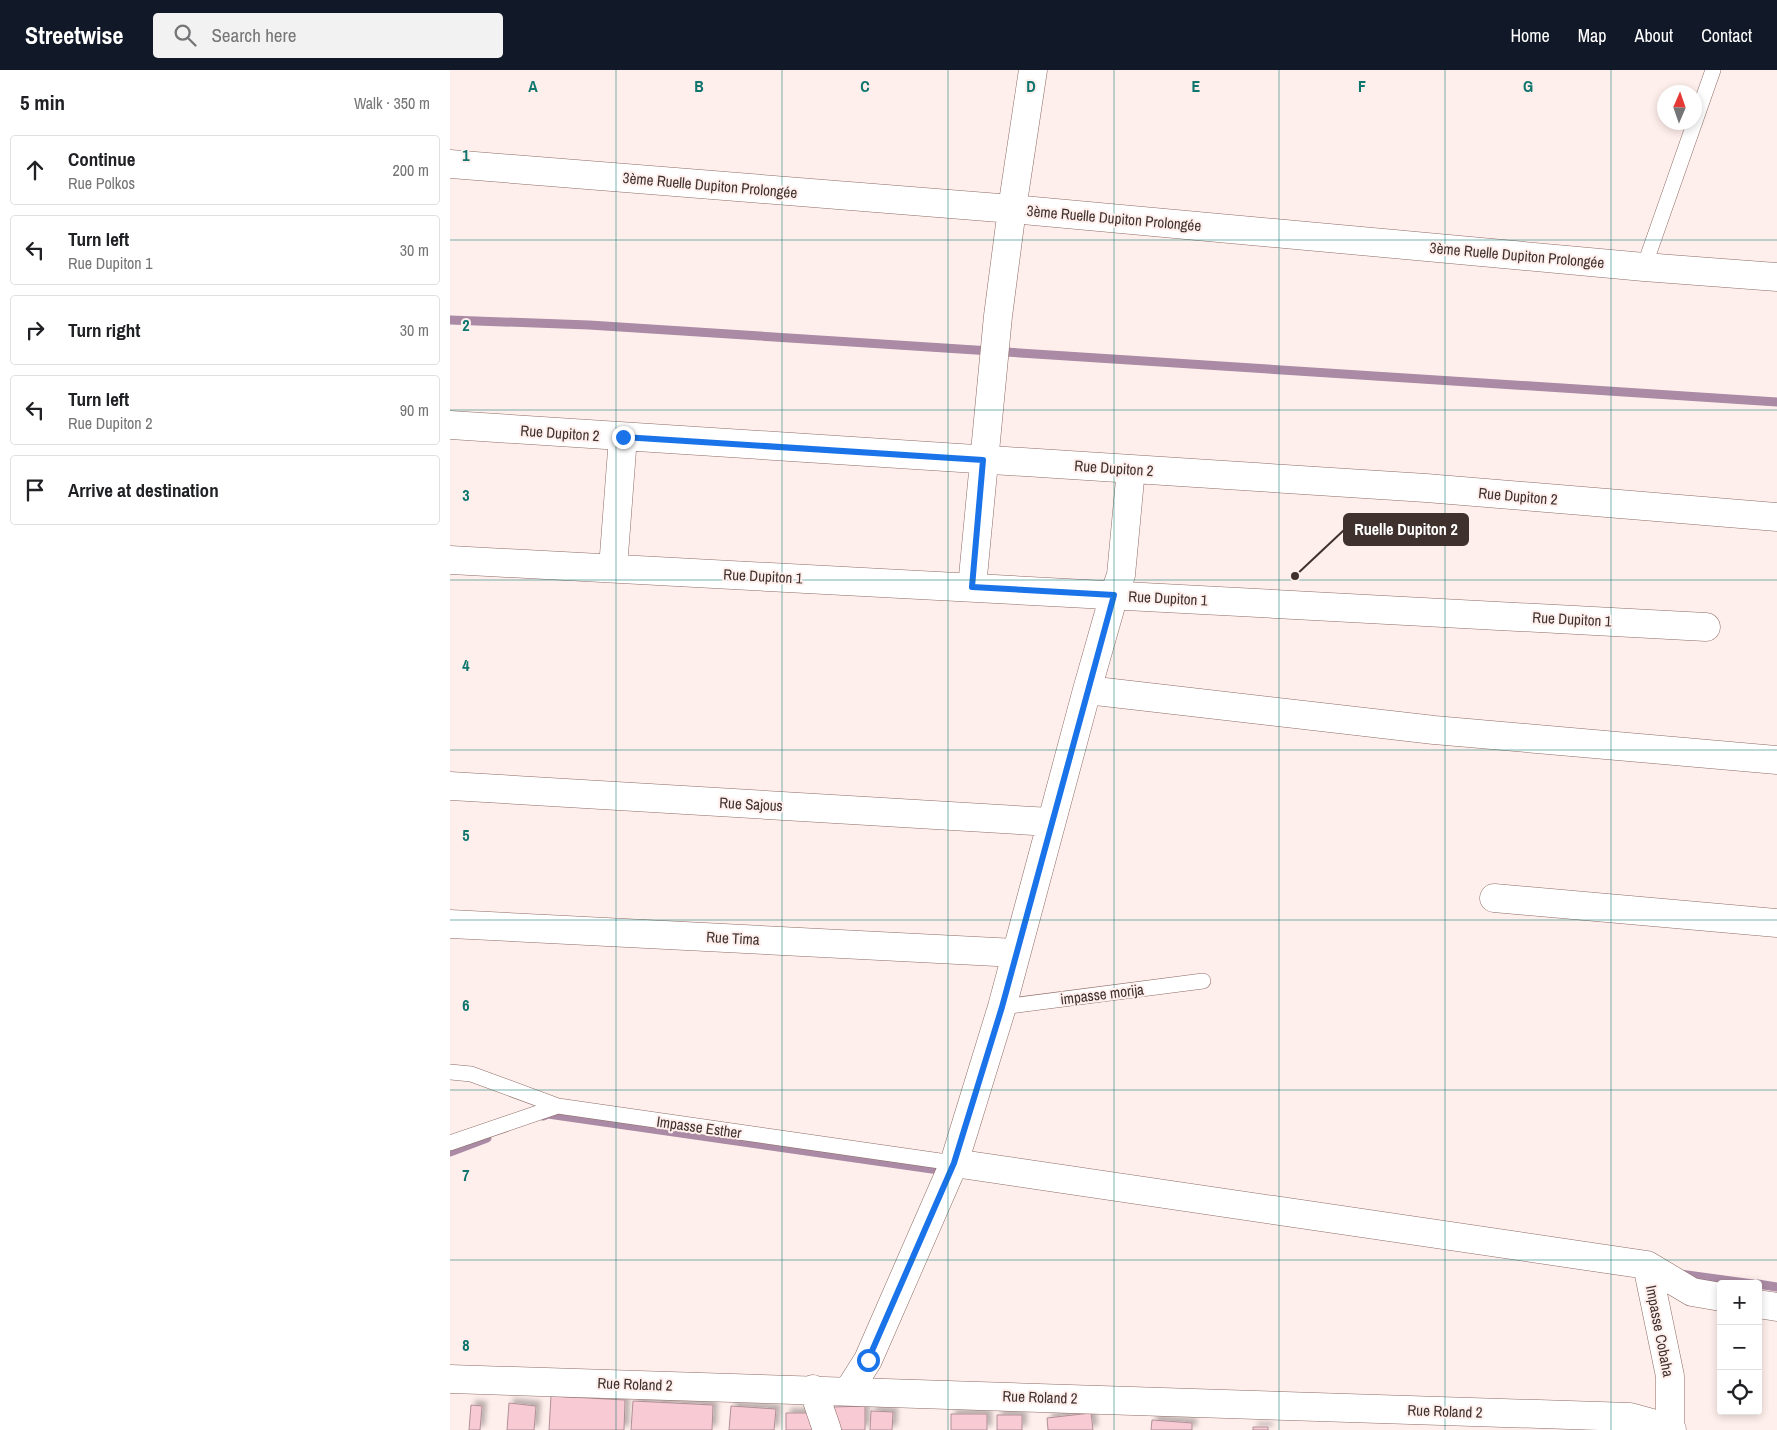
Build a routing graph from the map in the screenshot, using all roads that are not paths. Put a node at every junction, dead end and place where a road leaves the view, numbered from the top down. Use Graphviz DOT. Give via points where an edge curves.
graph roads {
  1 [pos="1033,70"];
  2 [pos="1713,70"];
  3 [pos="450,164"];
  4 [pos="1012,209"];
  5 [pos="1644,267"];
  6 [pos="1777,277"];
  7 [pos="450,425"];
  8 [pos="623,437"];
  9 [pos="983,460"];
  10 [pos="1131,469"];
  11 [pos="1777,517"];
  12 [pos="450,560"];
  13 [pos="613,568"];
  14 [pos="972,587"];
  15 [pos="1114,595"];
  16 [pos="1706,626"];
  17 [pos="1087,690"];
  18 [pos="1777,760"];
  19 [pos="450,786"];
  20 [pos="1051,822"];
  21 [pos="1494,898"];
  22 [pos="450,924"];
  23 [pos="1777,924"];
  24 [pos="1016,953"];
  25 [pos="1203,981"];
  26 [pos="1002,1007"];
  27 [pos="450,1072"];
  28 [pos="558,1106"];
  29 [pos="450,1144"];
  30 [pos="951,1170"];
  31 [pos="1647,1265"];
  32 [pos="1717,1296"];
  33 [pos="1762,1305"];
  34 [pos="1777,1307"];
  35 [pos="450,1379"];
  36 [pos="813,1389"];
  37 [pos="849,1390"];
  38 [pos="1671,1429"];
  39 [pos="827,1430"];
  1 -- 4 [label="street"];
  2 -- 5 [label="lane"];
  3 -- 4 [label="street, 3ème Ruelle Dupiton Prolongée"];
  4 -- 5 [label="street, 3ème Ruelle Dupiton Prolongée"];
  4 -- 9 [label="street"];
  5 -- 6 [label="street, 3ème Ruelle Dupiton Prolongée"];
  7 -- 8 [label="street, Rue Dupiton 2"];
  8 -- 9 [label="street, Rue Dupiton 2"];
  8 -- 13 [label="street"];
  9 -- 10 [label="street, Rue Dupiton 2"];
  9 -- 14 [label="street"];
  10 -- 11 [label="street, Rue Dupiton 2" via="1426,488"];
  10 -- 15 [label="street" via="1122,575"];
  12 -- 13 [label="street, Rue Dupiton 1"];
  13 -- 14 [label="street, Rue Dupiton 1"];
  14 -- 15 [label="street, Rue Dupiton 1"];
  15 -- 16 [label="street, Rue Dupiton 1"];
  15 -- 17 [label="street"];
  17 -- 18 [label="street" via="1434,730"];
  17 -- 20 [label="street"];
  19 -- 20 [label="street, Rue Sajous"];
  20 -- 24 [label="street"];
  21 -- 23 [label="street"];
  22 -- 24 [label="street, Rue Tima"];
  24 -- 26 [label="street"];
  25 -- 26 [label="lane, impasse morija"];
  26 -- 30 [label="street"];
  27 -- 28 [label="lane, Impasse Esther" via="471,1074"];
  28 -- 29 [label="lane"];
  28 -- 30 [label="lane, Impasse Esther"];
  30 -- 31 [label="street"];
  30 -- 37 [label="street" via="868,1360"];
  31 -- 32 [label="street" via="1692,1292"];
  31 -- 38 [label="street, Impasse Cobaha" via="1670,1376"];
  33 -- 34 [label="street"];
  35 -- 36 [label="street, Rue Roland 2"];
  36 -- 37 [label="street, Rue Roland 2"];
  36 -- 39 [label="street"];
  37 -- 38 [label="street, Rue Roland 2" via="1630,1417"];
}
